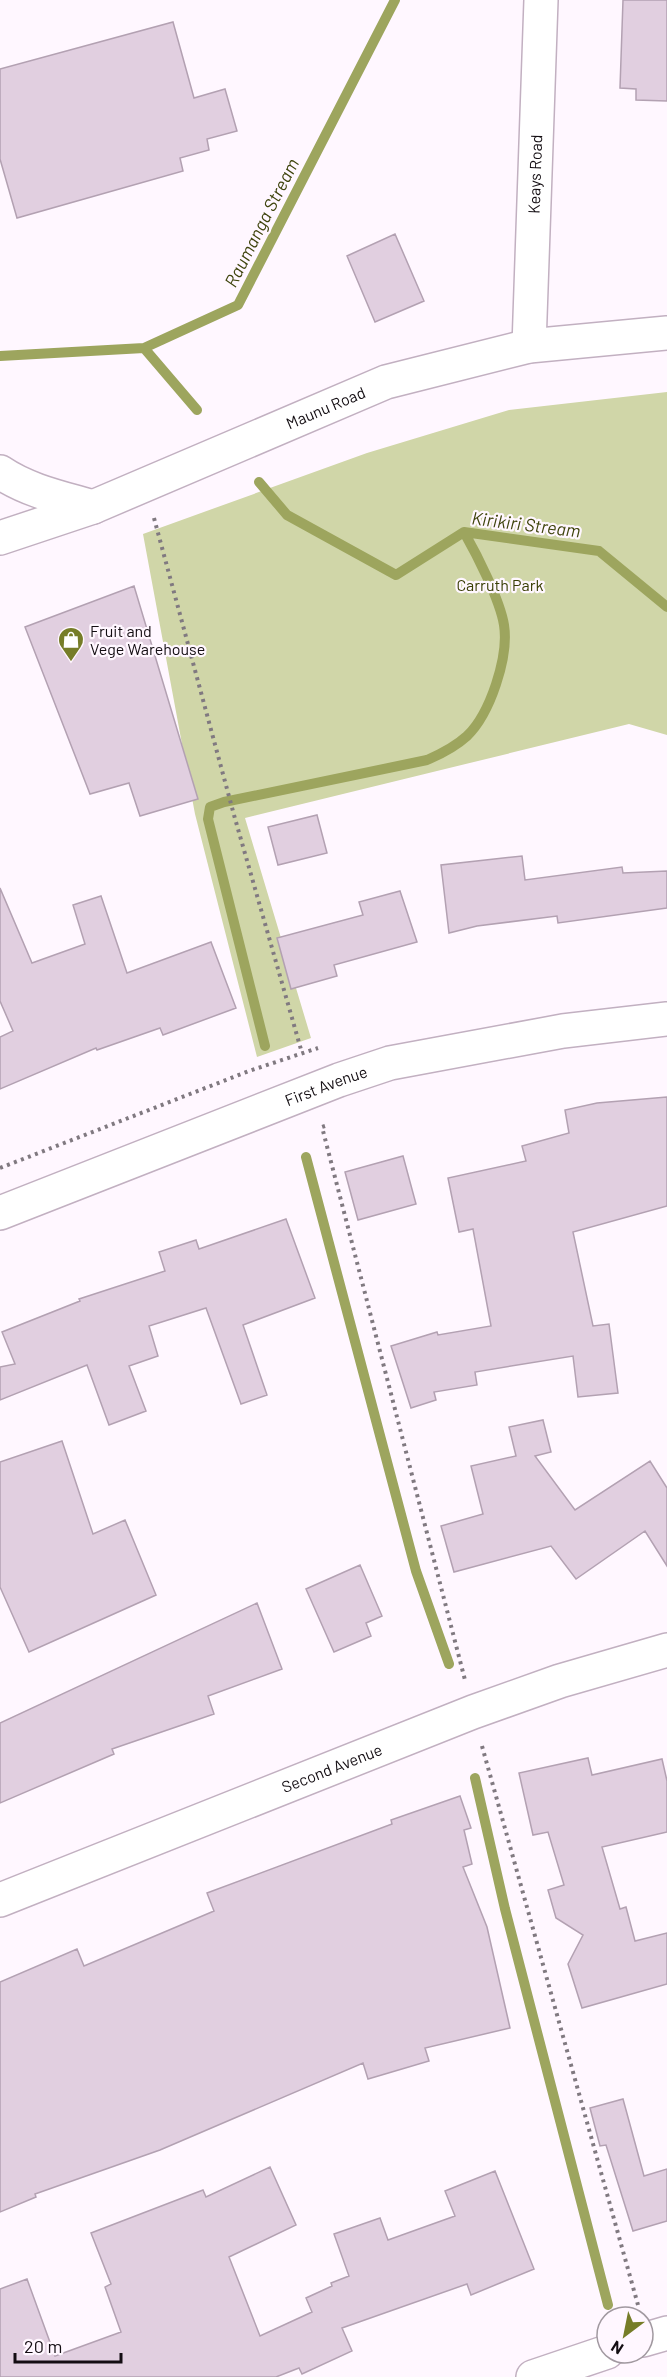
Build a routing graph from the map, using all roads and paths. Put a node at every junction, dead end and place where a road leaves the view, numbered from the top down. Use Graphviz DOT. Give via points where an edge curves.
graph roads {
  1 [pos="541,0"];
  2 [pos="667,333"];
  3 [pos="529,346"];
  4 [pos="0,472"];
  5 [pos="146,486"];
  6 [pos="93,507"];
  7 [pos="0,537"];
  8 [pos="667,1018"];
  9 [pos="302,1053"];
  10 [pos="331,1123"];
  11 [pos="0,1213"];
  12 [pos="667,1650"];
  13 [pos="473,1712"];
  14 [pos="0,1900"];
  15 [pos="638,2305"];
  16 [pos="595,2356"];
  17 [pos="533,2377"];
  1 -- 3 [label="street, Keays Road"];
  2 -- 3 [label="street, Maunu Road"];
  3 -- 5 [label="street, Maunu Road" via="386,382"];
  4 -- 6 [label="street" via="13,481"];
  5 -- 6 [label="street, Maunu Road"];
  5 -- 9 [label="path"];
  6 -- 7 [label="street, Maunu Road"];
  8 -- 11 [label="street, First Avenue" via="563,1031 390,1063"];
  10 -- 13 [label="path" via="322,1127"];
  12 -- 13 [label="street, Second Avenue" via="560,1681"];
  13 -- 14 [label="street, Second Avenue"];
  13 -- 15 [label="path"];
  16 -- 17 [label="street"];
}
